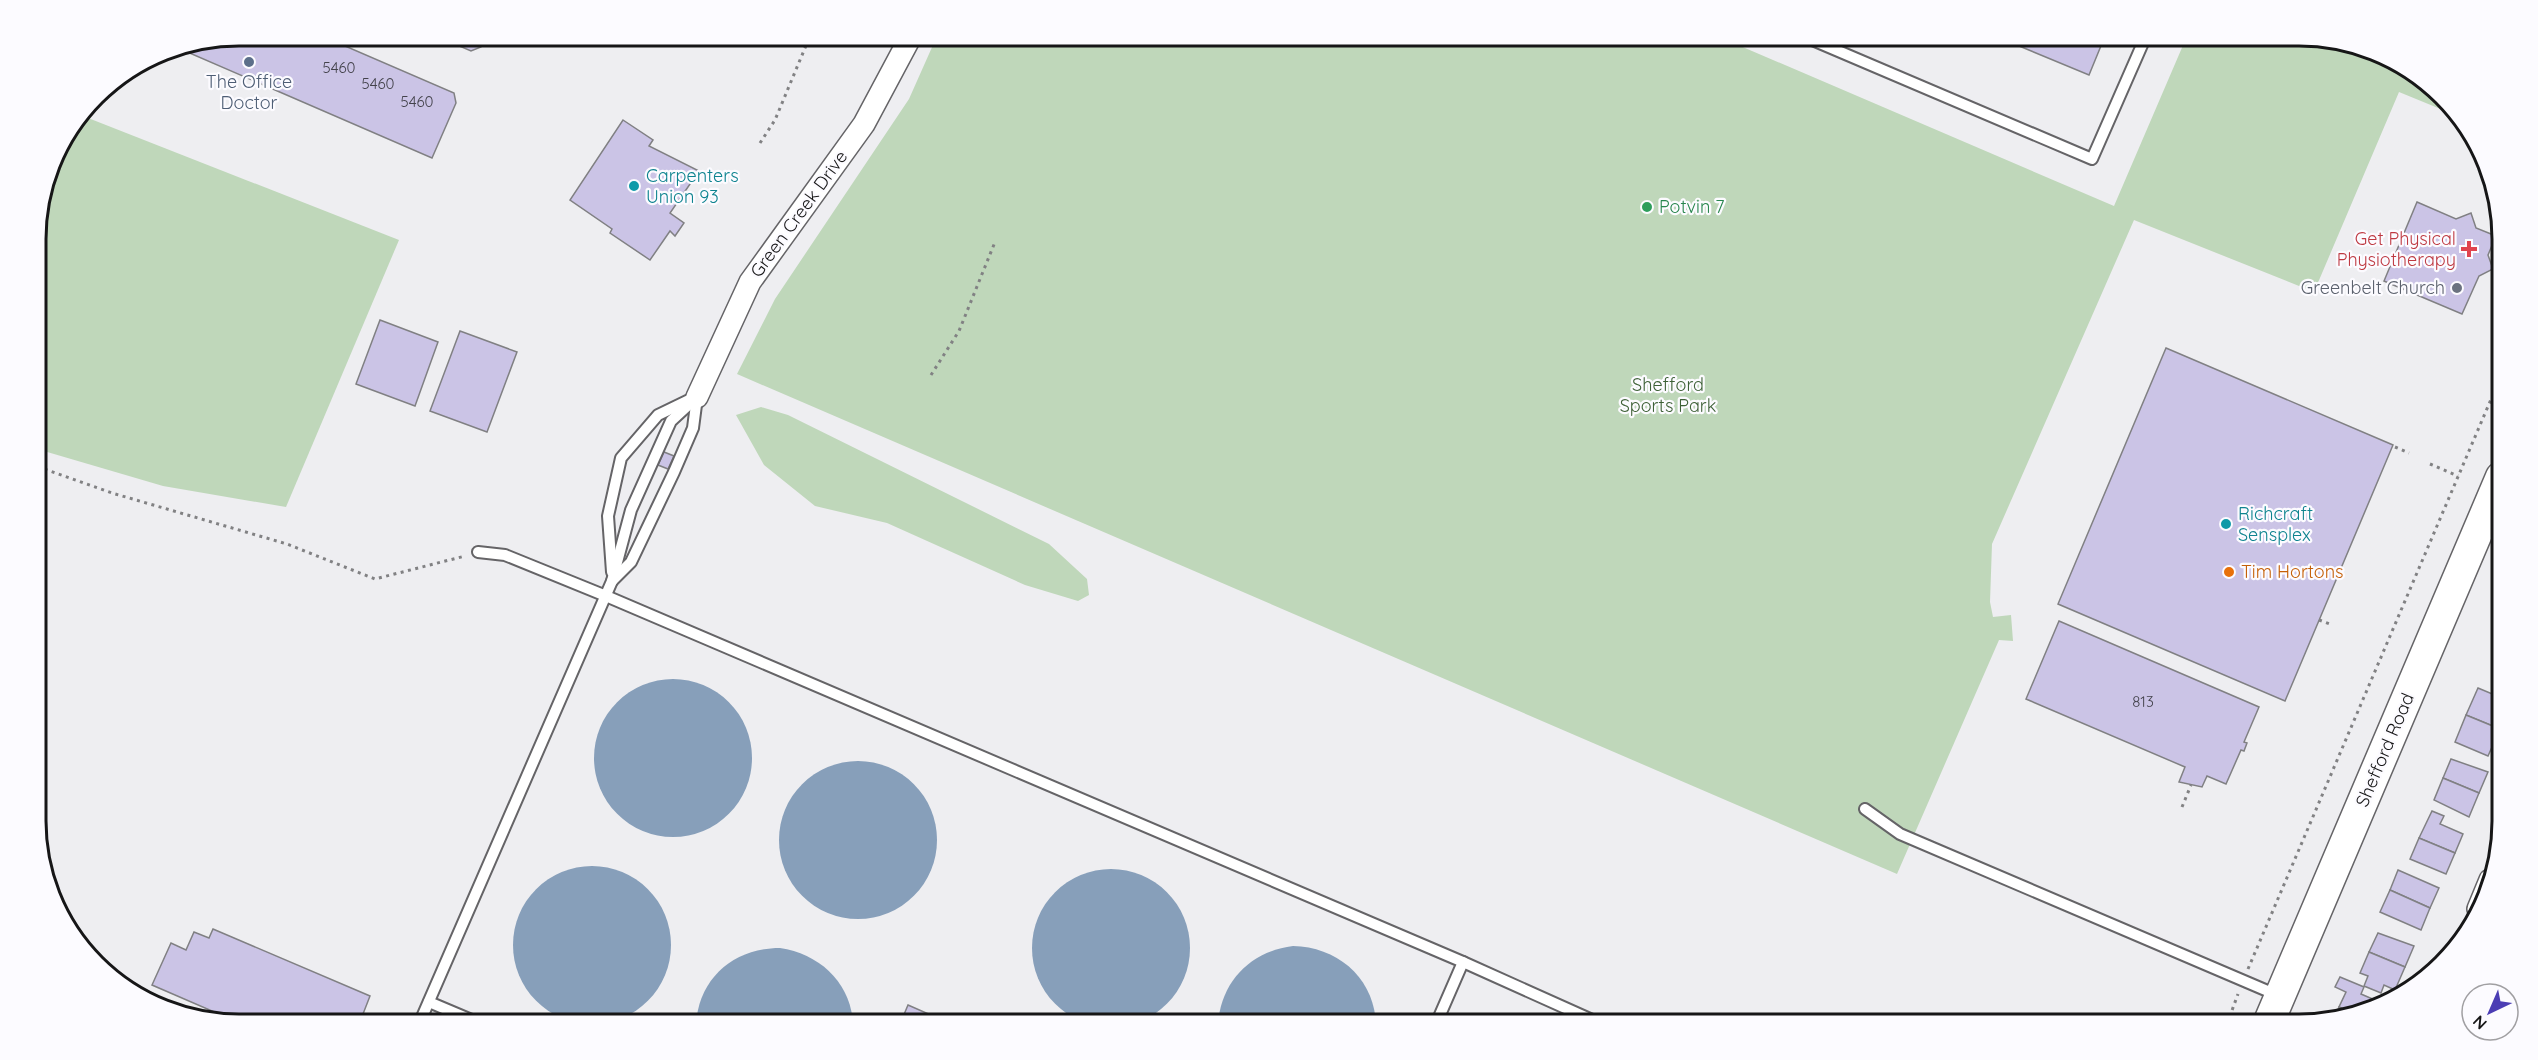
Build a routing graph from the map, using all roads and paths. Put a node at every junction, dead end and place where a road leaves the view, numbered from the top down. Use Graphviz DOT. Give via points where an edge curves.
graph roads {
  1 [pos="806,46"];
  2 [pos="906,46"];
  3 [pos="1826,46"];
  4 [pos="2142,46"];
  5 [pos="760,143"];
  6 [pos="995,242"];
  7 [pos="931,375"];
  8 [pos="697,397"];
  9 [pos="2492,397"];
  10 [pos="2395,447"];
  11 [pos="2409,453"];
  12 [pos="2430,464"];
  13 [pos="47,470"];
  14 [pos="2458,476"];
  15 [pos="2492,498"];
  16 [pos="478,552"];
  17 [pos="612,581"];
  18 [pos="606,596"];
  19 [pos="2319,620"];
  20 [pos="2330,624"];
  21 [pos="2191,786"];
  22 [pos="2182,807"];
  23 [pos="1865,809"];
  24 [pos="1463,962"];
  25 [pos="2243,981"];
  26 [pos="2280,996"];
  27 [pos="429,1002"];
  28 [pos="1441,1013"];
  29 [pos="1577,1013"];
  30 [pos="2231,1013"];
  31 [pos="2273,1013"];
  32 [pos="424,1014"];
  33 [pos="457,1014"];
  1 -- 5 [label="path" via="776,120"];
  2 -- 8 [label="street, Green Creek Drive" via="864,124 750,282"];
  3 -- 4 [label="lane" via="2092,159"];
  6 -- 7 [label="path" via="959,331"];
  8 -- 17 [label="lane" via="693,428 674,472 631,562"];
  8 -- 17 [label="lane" via="675,416 662,442 631,510"];
  8 -- 17 [label="lane" via="658,415 621,458 608,516"];
  9 -- 14 [label="path"];
  10 -- 11 [label="path"];
  12 -- 14 [label="path"];
  13 -- 16 [label="path" via="288,544 375,579"];
  14 -- 25 [label="path"];
  15 -- 26 [label="street, Shefford Road"];
  16 -- 18 [label="lane" via="506,555"];
  17 -- 18 [label="lane"];
  18 -- 24 [label="lane"];
  18 -- 27 [label="lane"];
  19 -- 20 [label="path"];
  21 -- 22 [label="path"];
  23 -- 25 [label="lane" via="1900,834"];
  24 -- 28 [label="lane"];
  24 -- 29 [label="lane"];
  25 -- 26 [label="lane"];
  25 -- 30 [label="path"];
  26 -- 31 [label="street, Shefford Road"];
  27 -- 32 [label="lane"];
  27 -- 33 [label="lane"];
}
